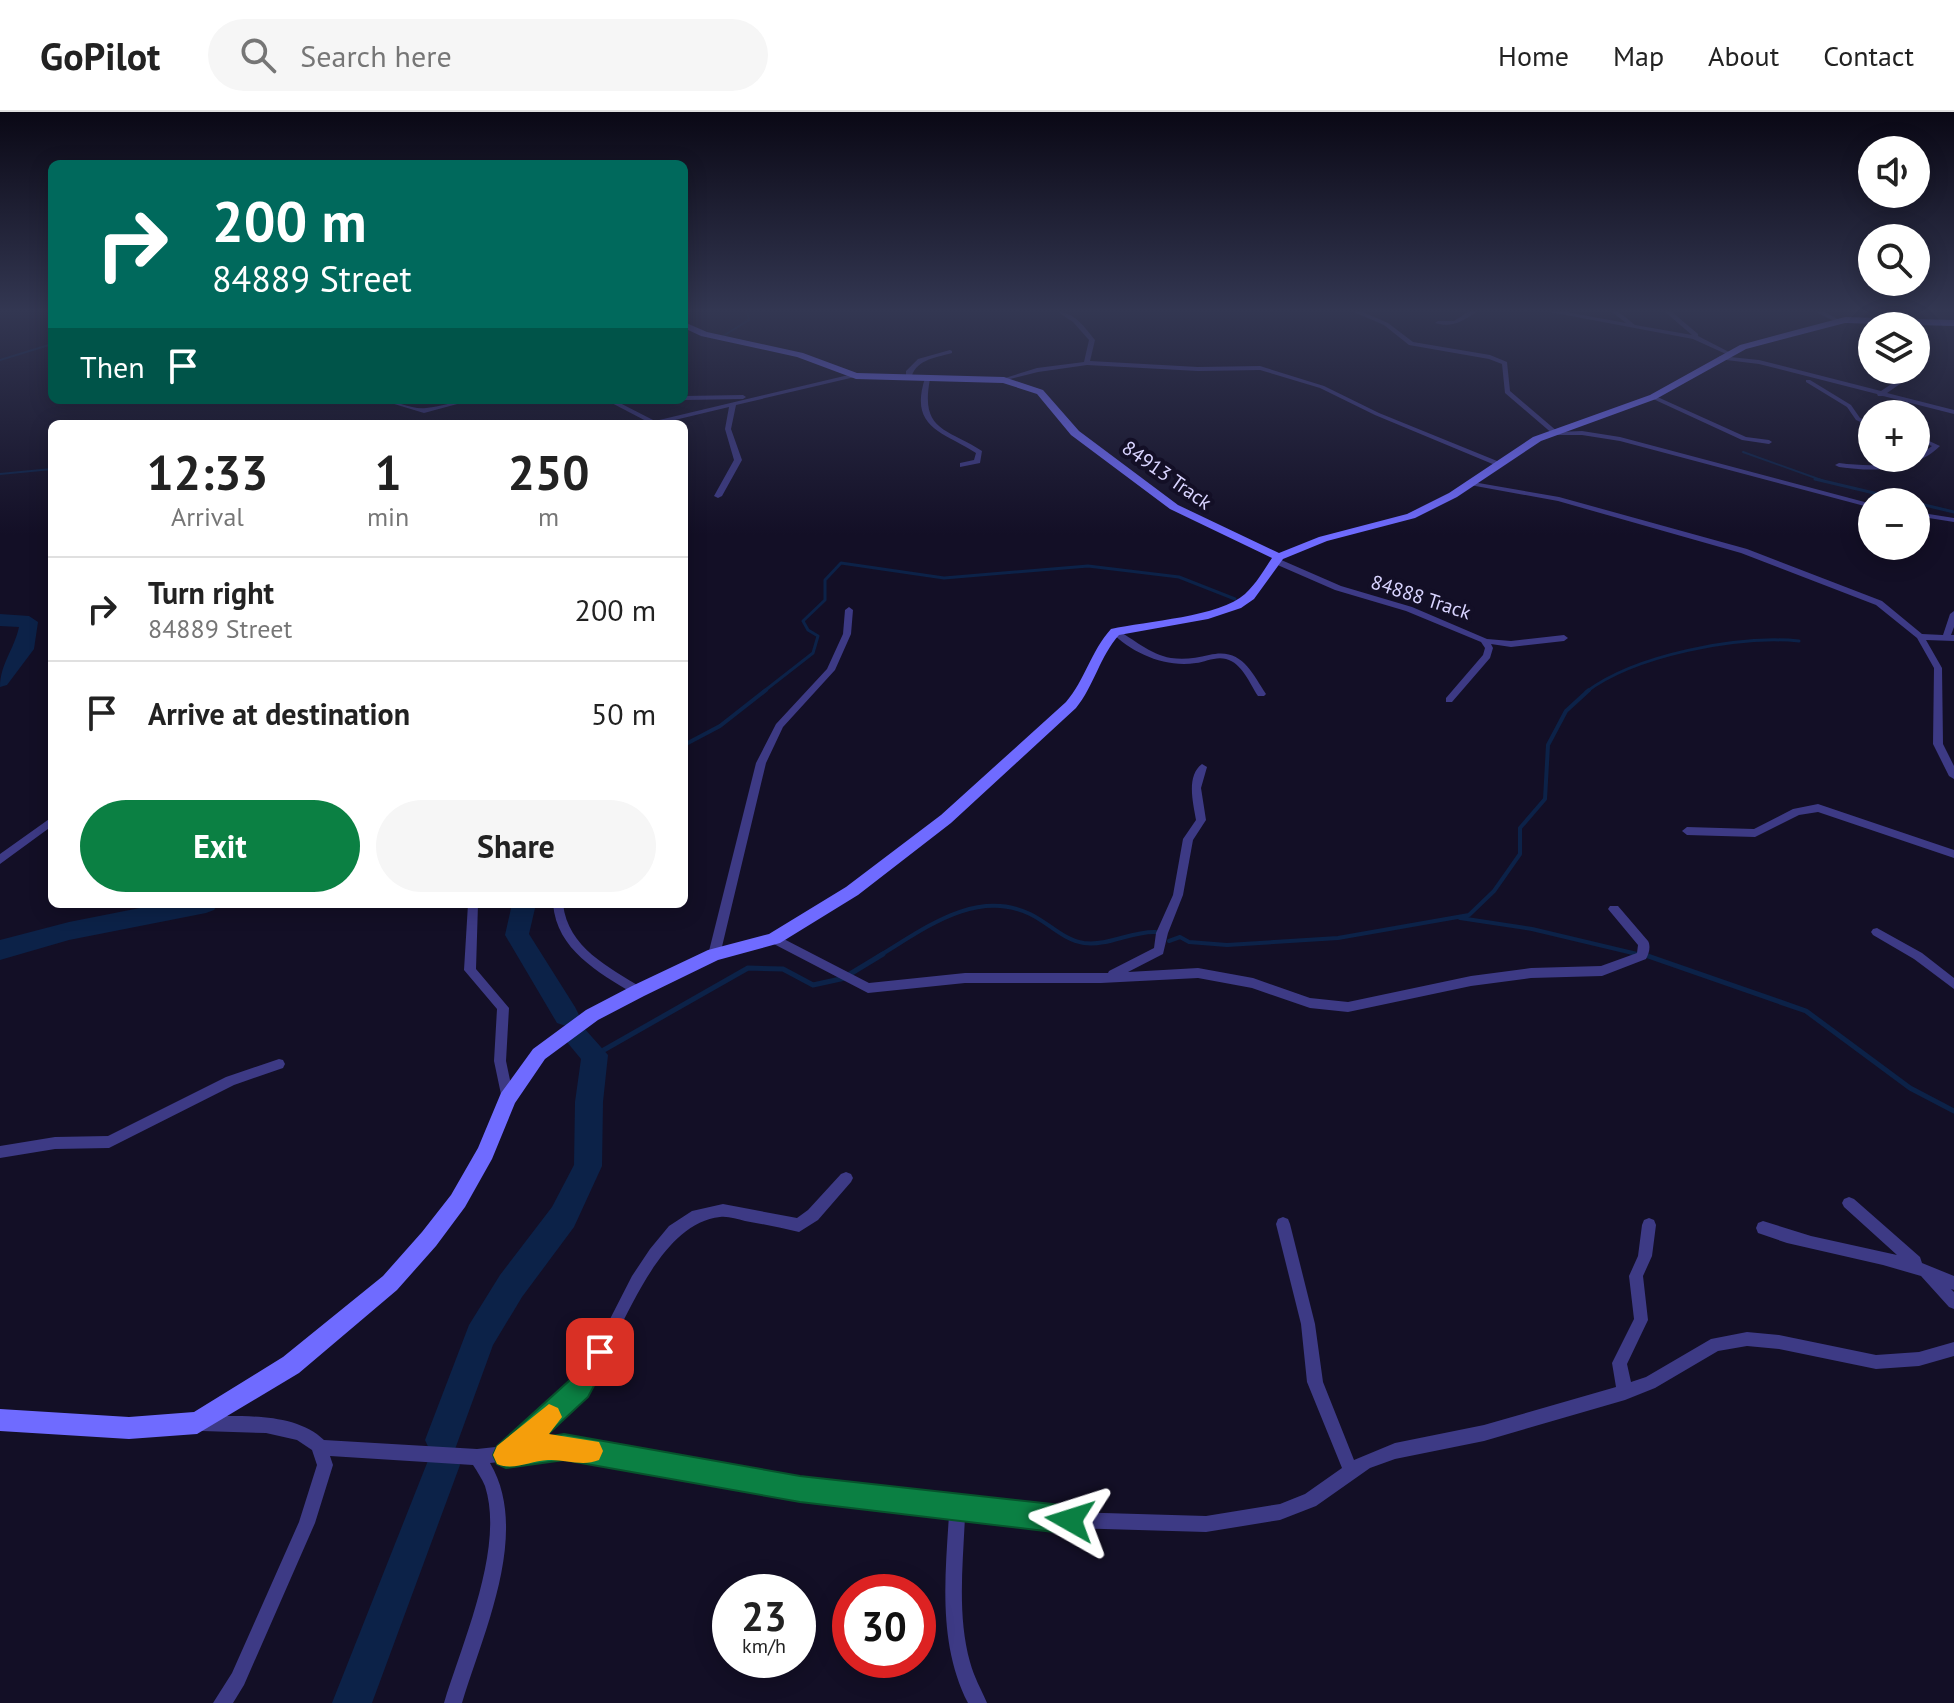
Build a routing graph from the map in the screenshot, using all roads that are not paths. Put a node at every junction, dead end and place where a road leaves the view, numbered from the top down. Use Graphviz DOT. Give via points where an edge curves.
graph roads {
  1 [pos="813,386"];
  2 [pos="926,386"];
  3 [pos="1034,386"];
  4 [pos="1320,386"];
  5 [pos="1507,386"];
  6 [pos="1671,386"];
  7 [pos="1815,386"];
  8 [pos="1847,386"];
  9 [pos="1893,386"];
  10 [pos="1880,395"];
  11 [pos="1653,397"];
  12 [pos="688,398"];
  13 [pos="759,398"];
  14 [pos="399,404"];
  15 [pos="453,404"];
  16 [pos="616,404"];
  17 [pos="733,404"];
  18 [pos="1954,412"];
  19 [pos="1858,417"];
  20 [pos="646,420"];
  21 [pos="676,420"];
  22 [pos="1556,434"];
  23 [pos="1769,442"];
  24 [pos="1498,463"];
  25 [pos="963,465"];
  26 [pos="1839,465"];
  27 [pos="1858,467"];
  28 [pos="1470,483"];
  29 [pos="718,496"];
  30 [pos="1858,502"];
  31 [pos="1930,516"];
  32 [pos="1954,520"];
  33 [pos="1277,559"];
  34 [pos="849,610"];
  35 [pos="1954,614"];
  36 [pos="1115,632"];
  37 [pos="1920,637"];
  38 [pos="1564,638"];
  39 [pos="1950,638"];
  40 [pos="1486,641"];
  41 [pos="1261,694"];
  42 [pos="1449,700"];
  43 [pos="1202,767"];
  44 [pos="1954,776"];
  45 [pos="48,824"];
  46 [pos="1687,831"];
  47 [pos="1954,854"];
  48 [pos="0,860"];
  49 [pos="473,908"];
  50 [pos="559,908"];
  51 [pos="1614,909"];
  52 [pos="1877,932"];
  53 [pos="774,939"];
  54 [pos="714,955"];
  55 [pos="1101,978"];
  56 [pos="1954,984"];
  57 [pos="638,991"];
  58 [pos="279,1064"];
  59 [pos="508,1099"];
  60 [pos="0,1152"];
  61 [pos="846,1178"];
  62 [pos="1849,1203"];
  63 [pos="1283,1224"];
  64 [pos="1649,1225"];
  65 [pos="1763,1228"];
  66 [pos="1918,1265"];
  67 [pos="1954,1283"];
  68 [pos="1954,1302"];
  69 [pos="1954,1349"];
  70 [pos="1625,1392"];
  71 [pos="0,1420"];
  72 [pos="197,1423"];
  73 [pos="316,1441"];
  74 [pos="506,1455"];
  75 [pos="477,1457"];
  76 [pos="1351,1471"];
  77 [pos="957,1508"];
  78 [pos="222,1703"];
  79 [pos="453,1703"];
  80 [pos="978,1703"];
  1 -- 13 [label="street, 84913 Track"];
  2 -- 25 [label="street" via="922,409 927,420 980,452 977,461"];
  3 -- 33 [label="street, 84913 Track" via="1082,439 1174,507"];
  4 -- 24 [label="street"];
  5 -- 22 [label="street"];
  6 -- 11 [label="street"];
  7 -- 19 [label="street"];
  8 -- 10 [label="street"];
  9 -- 10 [label="street"];
  10 -- 18 [label="street"];
  11 -- 22 [label="street"];
  11 -- 23 [label="street" via="1744,439"];
  12 -- 13 [label="street"];
  13 -- 17 [label="street, 84913 Track"];
  14 -- 15 [label="street" via="424,411"];
  16 -- 20 [label="street"];
  17 -- 21 [label="street, 84913 Track"];
  17 -- 29 [label="street" via="728,429 738,460"];
  22 -- 24 [label="street" via="1537,439"];
  22 -- 30 [label="street" via="1620,439"];
  24 -- 28 [label="street"];
  26 -- 27 [label="street"];
  28 -- 33 [label="street" via="1411,516 1323,539"];
  28 -- 37 [label="street" via="1559,499 1764,558 1865,596"];
  31 -- 32 [label="street"];
  33 -- 36 [label="street" via="1237,605"];
  33 -- 40 [label="street, 84888 Track" via="1350,593 1453,625"];
  34 -- 54 [label="street" via="837,658 779,726 761,763"];
  35 -- 39 [label="street"];
  36 -- 41 [label="street" via="1156,657 1232,657"];
  36 -- 53 [label="street" via="1105,641 1085,690 946,819 852,891"];
  37 -- 39 [label="street"];
  37 -- 44 [label="street" via="1938,668 1938,744"];
  38 -- 40 [label="street"];
  40 -- 42 [label="street, 84888 Track" via="1487,656"];
  43 -- 55 [label="street" via="1196,788 1201,820 1188,839 1162,946 1153,957"];
  45 -- 48 [label="street"];
  46 -- 47 [label="street" via="1755,833 1797,812 1818,808"];
  49 -- 59 [label="street" via="470,970 503,1008 500,1061"];
  50 -- 57 [label="street" via="571,941"];
  51 -- 55 [label="street" via="1644,944 1642,956 1602,971 1471,981 1365,1005 1310,1003 1219,975"];
  52 -- 56 [label="street"];
  53 -- 54 [label="street"];
  53 -- 55 [label="street" via="868,988 965,978"];
  54 -- 57 [label="street"];
  57 -- 59 [label="street" via="592,1015 539,1054"];
  58 -- 60 [label="street" via="230,1081 109,1142"];
  59 -- 72 [label="street" via="458,1201 390,1283 291,1365"];
  61 -- 74 [label="street" via="799,1225 723,1210 686,1221 632,1290 580,1388"];
  62 -- 66 [label="street"];
  63 -- 76 [label="street" via="1308,1324 1315,1382"];
  64 -- 70 [label="street" via="1635,1280 1641,1320 1619,1363"];
  65 -- 66 [label="street"];
  66 -- 67 [label="street"];
  66 -- 68 [label="street"];
  69 -- 70 [label="street" via="1919,1359 1876,1362 1747,1339 1716,1344"];
  70 -- 76 [label="street" via="1484,1433 1395,1451"];
  71 -- 72 [label="street" via="129,1428"];
  72 -- 73 [label="street" via="270,1425"];
  73 -- 75 [label="street" via="321,1448 344,1452"];
  73 -- 78 [label="street" via="325,1465 307,1523 245,1665"];
  74 -- 75 [label="street"];
  74 -- 77 [label="street" via="564,1447 800,1489"];
  75 -- 79 [label="street" via="488,1468 499,1543"];
  76 -- 77 [label="street" via="1310,1500 1280,1512 1206,1524 1070,1520"];
  77 -- 80 [label="street" via="956,1631"];
}
